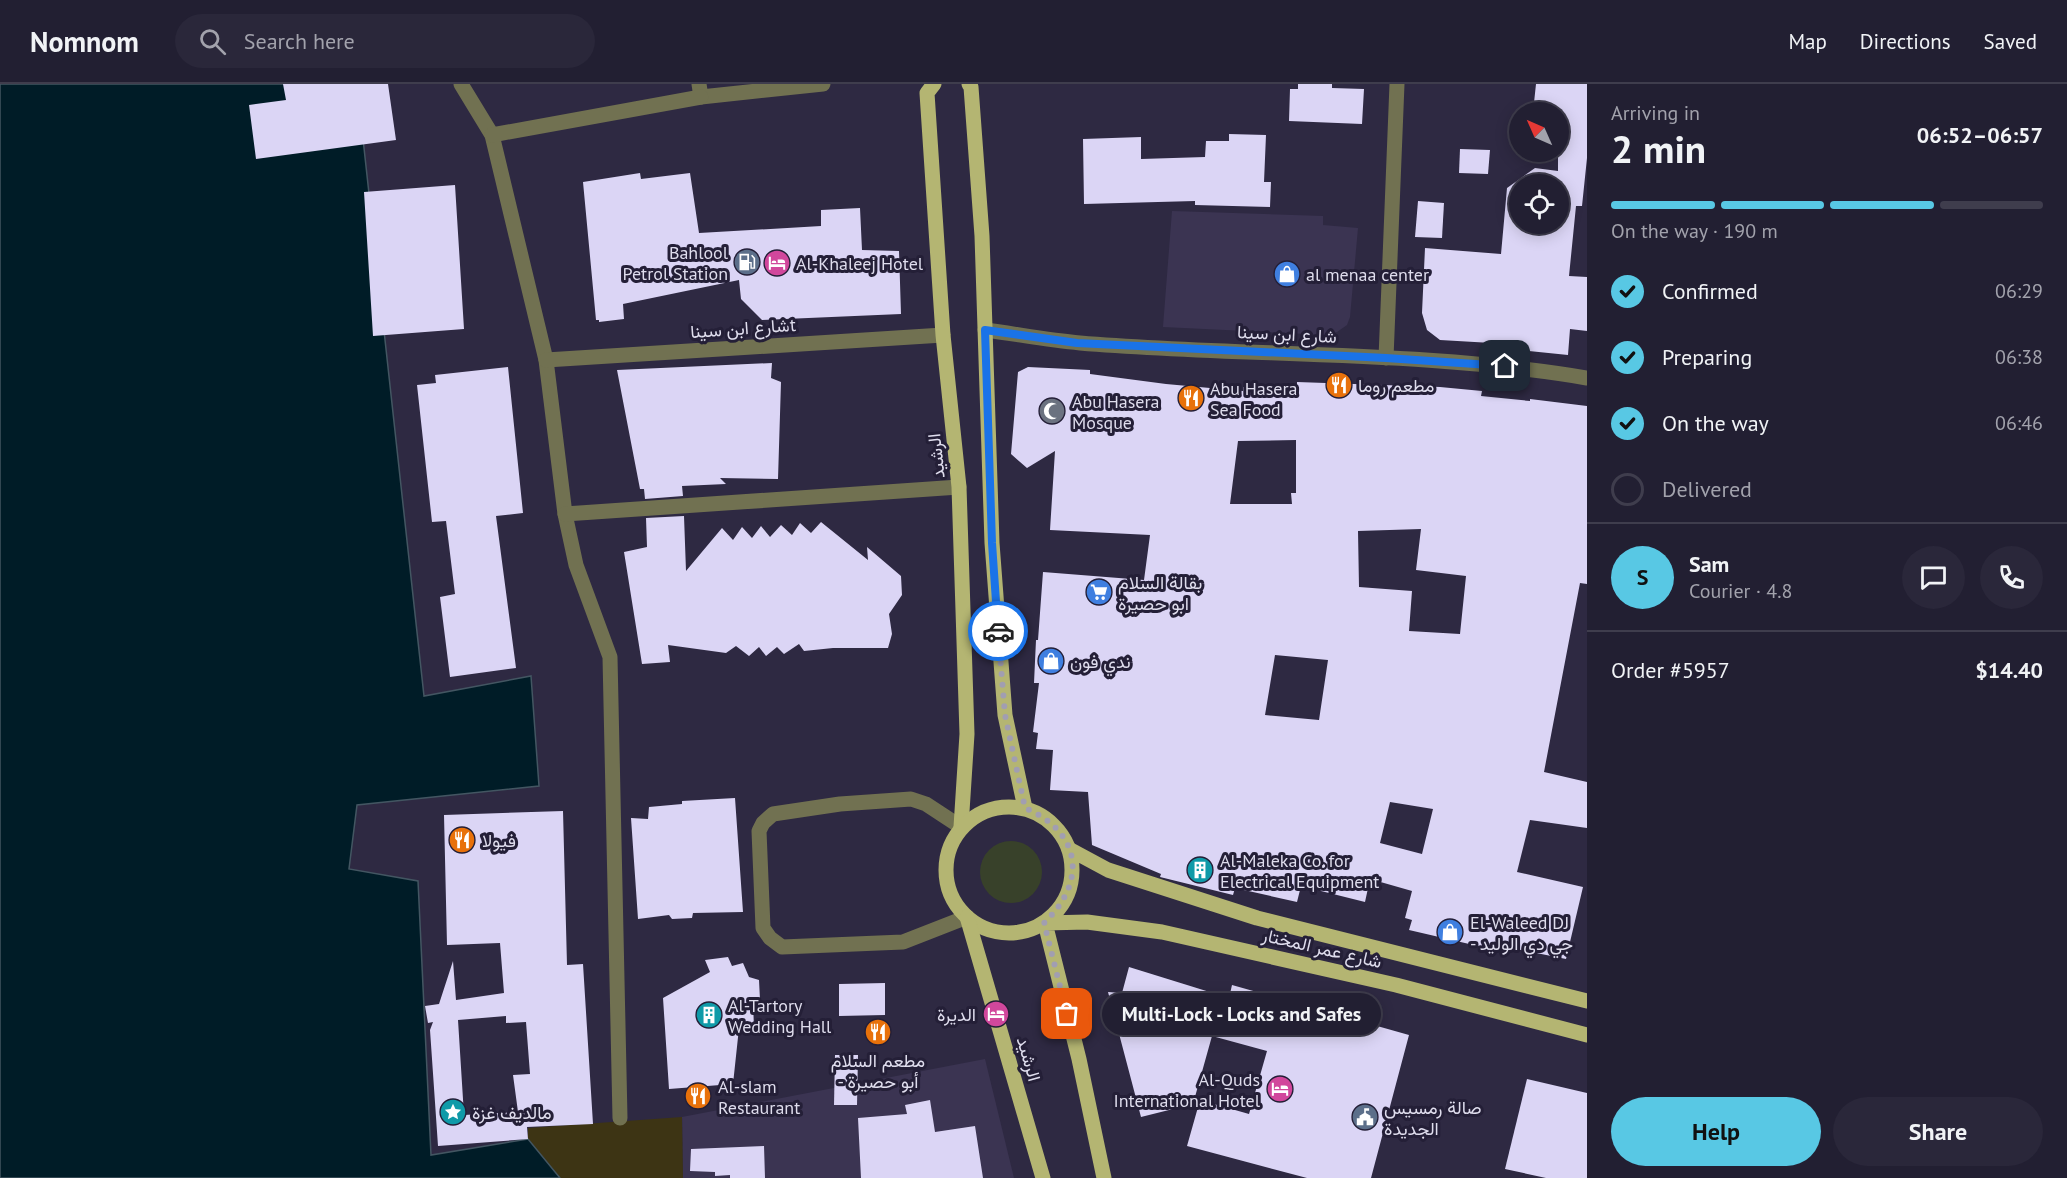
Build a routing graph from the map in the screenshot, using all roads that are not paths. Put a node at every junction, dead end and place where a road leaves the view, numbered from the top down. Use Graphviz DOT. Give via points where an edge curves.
graph roads {
  1 [pos="461,84"];
  2 [pos="822,84"];
  3 [pos="934,84"];
  4 [pos="969,84"];
  5 [pos="1397,84"];
  6 [pos="700,91"];
  7 [pos="492,135"];
  8 [pos="985,330"];
  9 [pos="943,335"];
  10 [pos="1386,358"];
  11 [pos="546,360"];
  12 [pos="1587,378"];
  13 [pos="959,487"];
  14 [pos="565,514"];
  15 [pos="1025,808"];
  16 [pos="961,827"];
  17 [pos="1070,849"];
  18 [pos="967,917"];
  19 [pos="1044,923"];
  20 [pos="1587,1000"];
  21 [pos="1587,1035"];
  22 [pos="620,1118"];
  23 [pos="1043,1178"];
  24 [pos="1104,1178"];
  1 -- 7 [label="street"];
  2 -- 6 [label="street"];
  3 -- 9 [label="main road, الرشيد" via="927,93"];
  4 -- 8 [label="main road" via="982,236"];
  5 -- 10 [label="street"];
  6 -- 7 [label="street"];
  7 -- 11 [label="street"];
  8 -- 10 [label="street, شارع ابن سينا" via="1077,343"];
  8 -- 15 [label="main road" via="992,543 1005,715"];
  9 -- 11 [label="street, شارع ابن سيناt"];
  9 -- 13 [label="main road, الرشيد"];
  10 -- 12 [label="street, شارع ابن سينا" via="1526,368"];
  11 -- 14 [label="street"];
  13 -- 14 [label="street"];
  13 -- 16 [label="main road, الرشيد" via="967,734"];
  14 -- 22 [label="street" via="576,565 610,657"];
  15 -- 16 [label="main road" via="1004,807 984,812"];
  15 -- 17 [label="main road" via="1044,817"];
  16 -- 18 [label="main road" via="946,860 947,881 954,901"];
  16 -- 18 [label="street" via="912,799 773,814 759,831 763,928 782,947 903,942"];
  17 -- 19 [label="main road" via="1070,890 1059,909"];
  17 -- 20 [label="main road, شارع عمر المختار" via="1108,870 1257,918"];
  18 -- 19 [label="main road" via="984,929 1005,934 1026,932"];
  18 -- 23 [label="main road, الرشيد"];
  19 -- 21 [label="main road, شارع عمر المختار" via="1088,922 1162,932 1396,985"];
  19 -- 24 [label="main road"];
}
